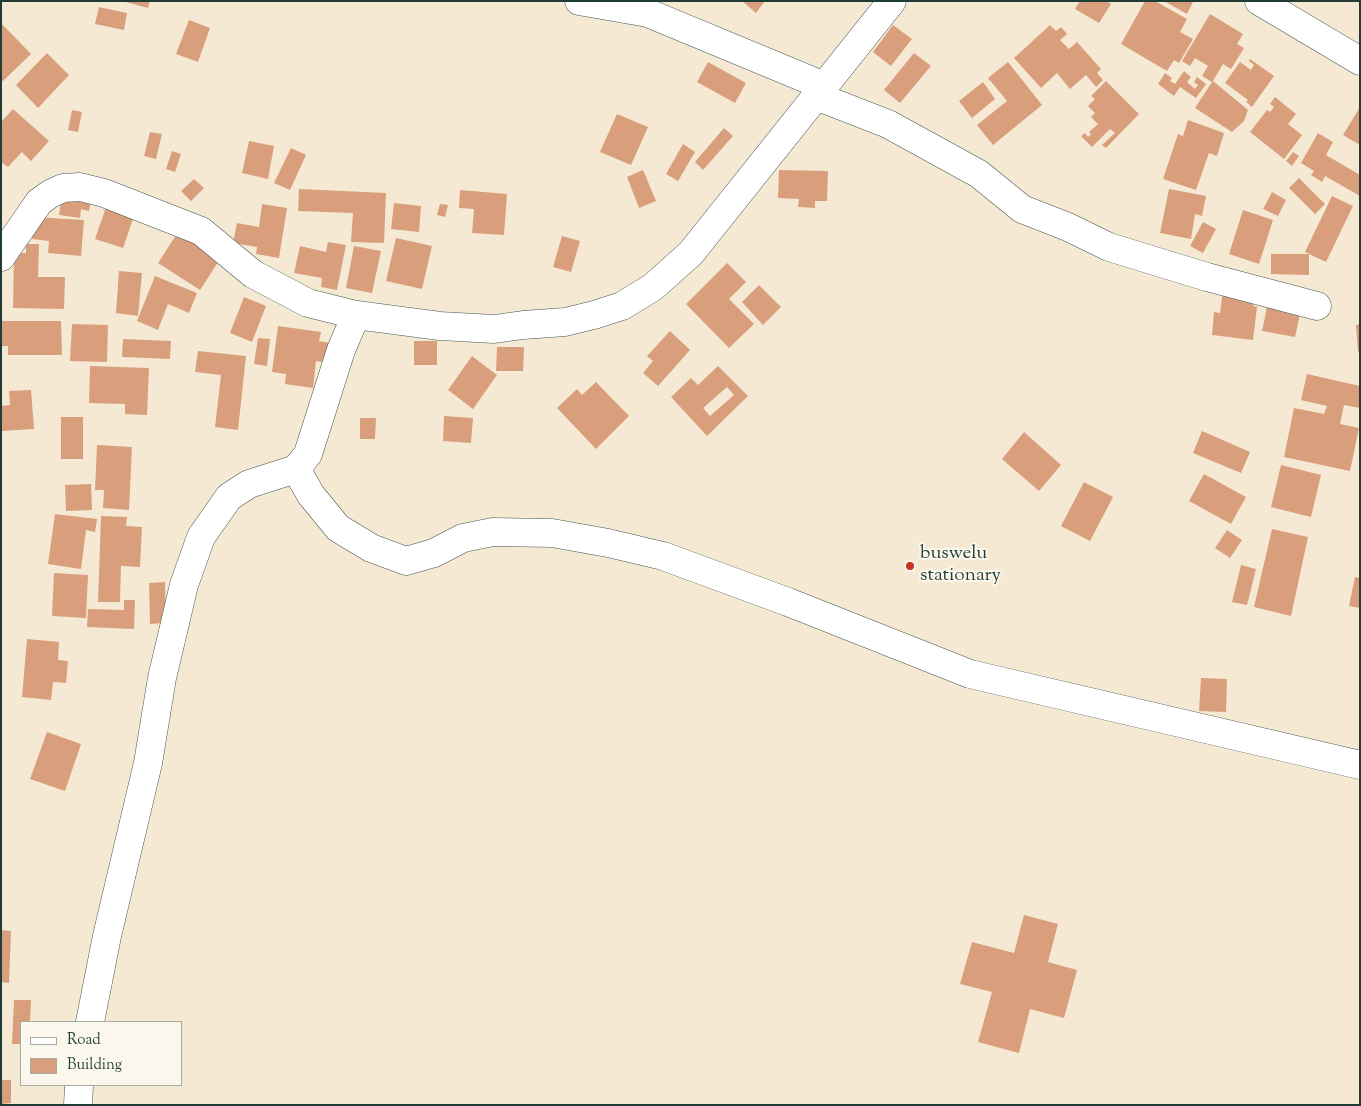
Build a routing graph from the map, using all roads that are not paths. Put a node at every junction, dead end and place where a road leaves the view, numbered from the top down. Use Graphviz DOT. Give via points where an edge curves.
graph roads {
  1 [pos="579,1"];
  2 [pos="892,1"];
  3 [pos="1259,1"];
  4 [pos="1360,61"];
  5 [pos="820,91"];
  6 [pos="1,257"];
  7 [pos="1317,306"];
  8 [pos="356,315"];
  9 [pos="296,469"];
  10 [pos="1360,765"];
  11 [pos="90,1021"];
  12 [pos="80,1086"];
  13 [pos="78,1105"];
  1 -- 5 [label="street" via="648,13"];
  2 -- 5 [label="street"];
  3 -- 4 [label="street"];
  5 -- 7 [label="street" via="979,174 1022,209 1109,247"];
  5 -- 8 [label="street" via="691,253 652,287 622,306 565,322 494,329"];
  6 -- 8 [label="street" via="39,202 63,188 80,187 104,193 201,231 253,274 308,303"];
  8 -- 9 [label="street" via="341,350 308,454"];
  9 -- 10 [label="street" via="311,495 338,528 371,548 406,561 434,553 463,538 493,532 552,534 608,543 663,556 970,674"];
  9 -- 11 [label="street" via="249,484 229,497 201,537 184,585 162,678 148,764"];
  12 -- 13 [label="street"];
}
